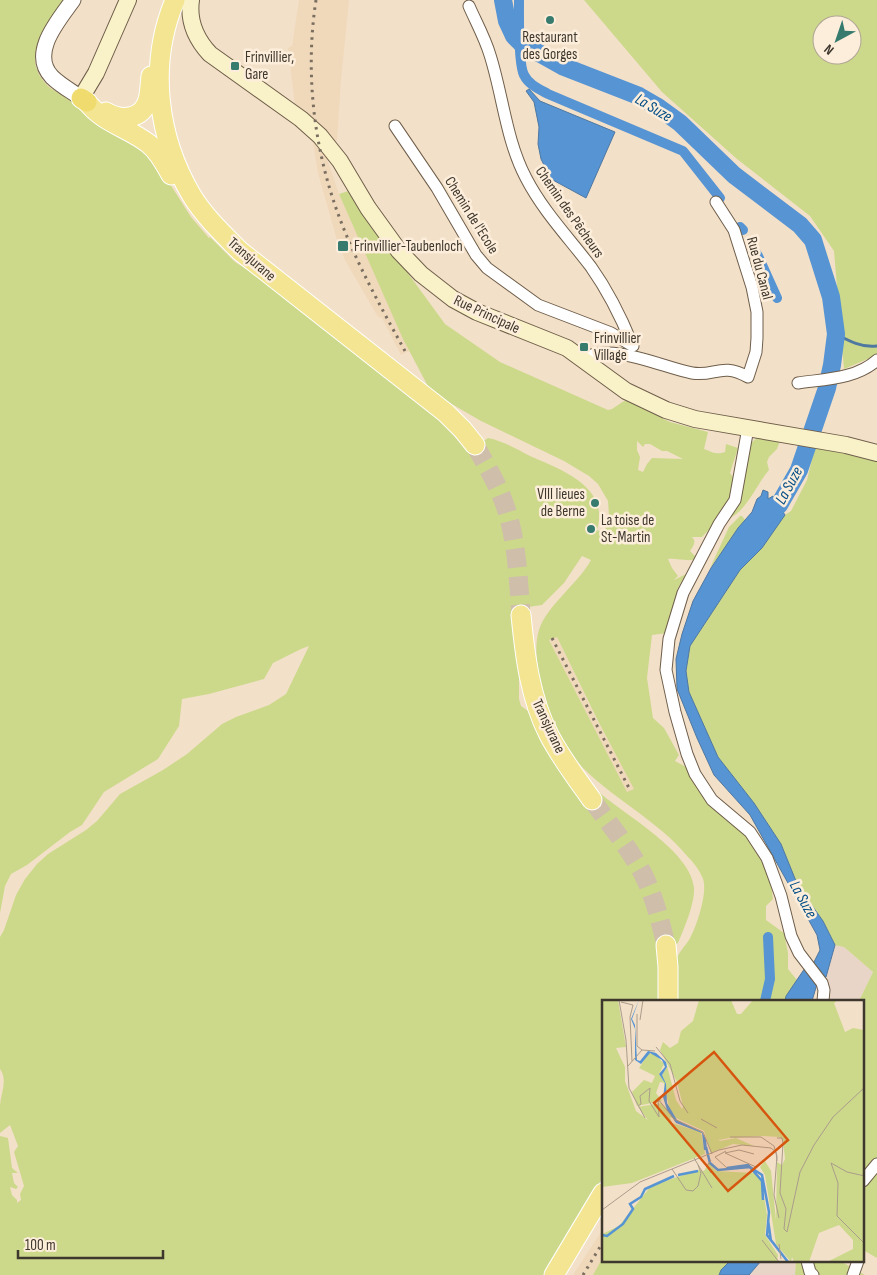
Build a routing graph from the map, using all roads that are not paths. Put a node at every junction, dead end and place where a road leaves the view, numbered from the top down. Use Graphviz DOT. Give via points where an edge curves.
graph roads {
  1 [pos="73,0"];
  2 [pos="128,0"];
  3 [pos="175,0"];
  4 [pos="190,0"];
  5 [pos="469,6"];
  6 [pos="84,100"];
  7 [pos="153,108"];
  8 [pos="395,126"];
  9 [pos="716,202"];
  10 [pos="210,221"];
  11 [pos="632,344"];
  12 [pos="644,358"];
  13 [pos="583,359"];
  14 [pos="877,360"];
  15 [pos="798,384"];
  16 [pos="753,429"];
  17 [pos="475,445"];
  18 [pos="877,453"];
  19 [pos="521,615"];
  20 [pos="592,800"];
  21 [pos="666,945"];
  22 [pos="668,1000"];
  23 [pos="823,1000"];
  24 [pos="877,1164"];
  25 [pos="864,1180"];
  26 [pos="602,1195"];
  27 [pos="806,1262"];
  28 [pos="858,1262"];
  29 [pos="554,1275"];
  30 [pos="813,1275"];
  31 [pos="853,1275"];
  1 -- 6 [label="street" via="47,41 44,62 50,76"];
  2 -- 6 [label="main road"];
  3 -- 7 [label="main road" via="162,47 152,63 148,100"];
  4 -- 13 [label="main road, Rue Principale" via="193,28 200,42 217,61 302,119 326,141 382,230 421,274 453,299 477,312 556,343"];
  5 -- 11 [label="street, Chemin des Pêcheurs" via="490,55 511,142 526,178 604,288"];
  6 -- 7 [label="main road" via="124,118"];
  6 -- 10 [label="main road" via="93,110 154,149 187,202"];
  7 -- 10 [label="main road, Transjurane" via="184,180"];
  8 -- 11 [label="street, Chemin de l'Ecole" via="487,268 538,305"];
  9 -- 12 [label="street, Rue du Canal" via="734,230 754,295 756,352 748,377 728,370 694,373"];
  10 -- 17 [label="main road, Transjurane" via="257,266 446,413"];
  11 -- 12 [label="street, Chemin de l'Ecole"];
  12 -- 13 [label="street" via="603,353"];
  13 -- 16 [label="main road, Rue Principale" via="626,390 658,407"];
  14 -- 15 [label="street" via="839,378"];
  16 -- 18 [label="main road, Rue Principale" via="844,444"];
  16 -- 23 [label="street" via="735,500 718,524 683,592 669,639 666,670 675,712 695,774 712,800 750,832 767,858 791,936 806,964 822,983"];
  19 -- 20 [label="main road, Transjurane" via="525,656 539,712 549,735"];
  21 -- 22 [label="main road"];
  24 -- 25 [label="street"];
  26 -- 29 [label="main road"];
  27 -- 30 [label="street"];
  28 -- 31 [label="street"];
}
